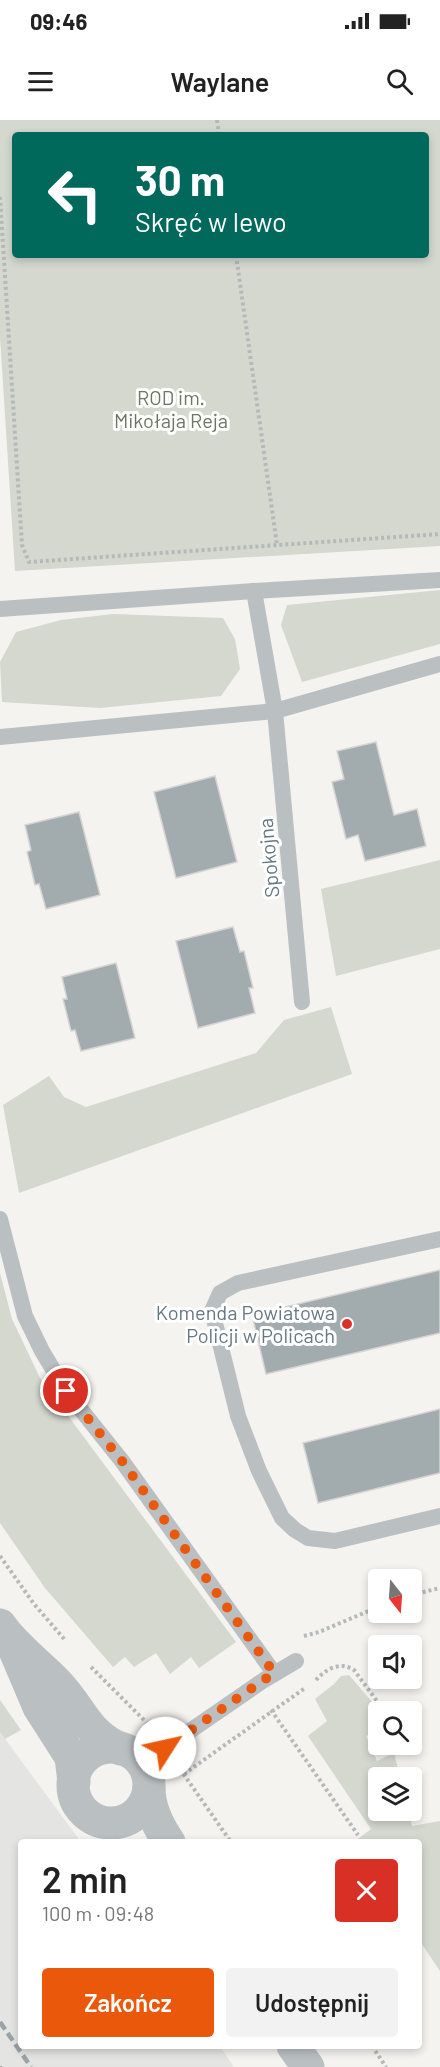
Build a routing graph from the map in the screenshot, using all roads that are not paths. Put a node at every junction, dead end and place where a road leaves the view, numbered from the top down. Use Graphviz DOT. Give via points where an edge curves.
graph roads {
  1 [pos="440,580"];
  2 [pos="254,591"];
  3 [pos="0,609"];
  4 [pos="440,664"];
  5 [pos="275,711"];
  6 [pos="0,737"];
  7 [pos="302,1002"];
  8 [pos="0,1219"];
  9 [pos="440,1239"];
  10 [pos="440,1516"];
  11 [pos="6,1633"];
  12 [pos="296,1661"];
  13 [pos="274,1673"];
  14 [pos="138,1767"];
  15 [pos="74,1782"];
  16 [pos="95,1820"];
  17 [pos="128,1839"];
  18 [pos="167,1839"];
  19 [pos="295,2049"];
  20 [pos="308,2067"];
  1 -- 2 [label="lane"];
  2 -- 3 [label="lane"];
  2 -- 5 [label="lane, Spokojna"];
  4 -- 5 [label="lane"];
  5 -- 6 [label="lane"];
  5 -- 7 [label="lane, Spokojna"];
  8 -- 13 [label="lane" via="25,1316 66,1391 122,1461"];
  9 -- 10 [label="lane" via="238,1283 220,1293 212,1311 238,1416 259,1472 282,1518 295,1530 308,1538 335,1541"];
  11 -- 14 [label="street" via="59,1685 94,1732"];
  11 -- 15 [label="street" via="39,1707 71,1757"];
  12 -- 13 [label="lane"];
  13 -- 14 [label="lane"];
  14 -- 15 [label="street" via="108,1748 90,1754 77,1769"];
  14 -- 16 [label="street" via="142,1807 128,1820"];
  14 -- 18 [label="street" via="152,1810"];
  15 -- 16 [label="street" via="77,1801"];
  16 -- 17 [label="street"];
  19 -- 20 [label="street"];
}
